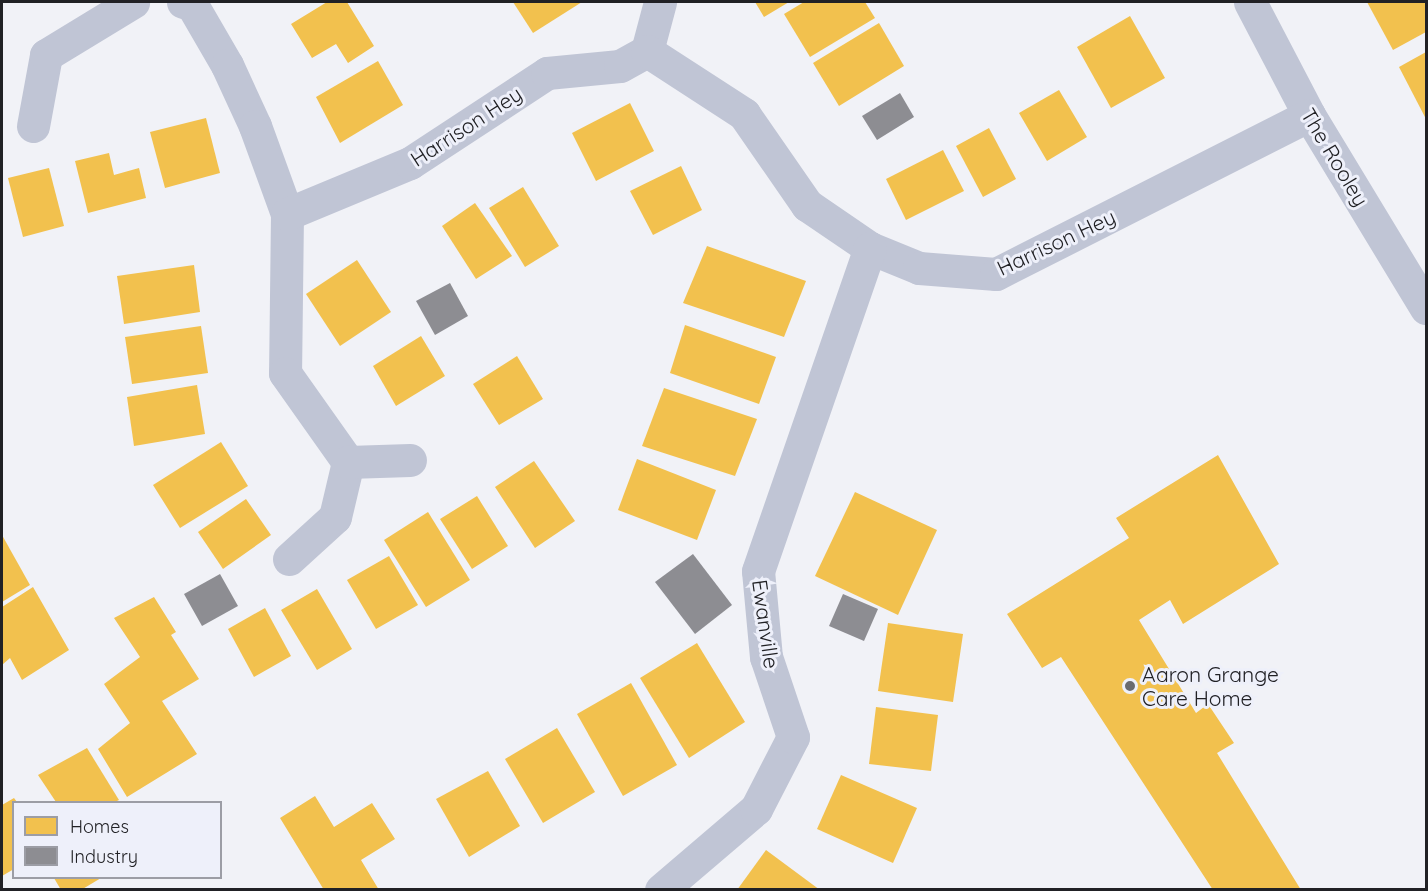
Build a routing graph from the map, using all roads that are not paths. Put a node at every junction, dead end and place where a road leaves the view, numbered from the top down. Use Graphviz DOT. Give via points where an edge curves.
graph roads {
  1 [pos="133,2"];
  2 [pos="188,2"];
  3 [pos="660,2"];
  4 [pos="1250,2"];
  5 [pos="647,51"];
  6 [pos="1309,115"];
  7 [pos="33,126"];
  8 [pos="287,214"];
  9 [pos="870,248"];
  10 [pos="1426,308"];
  11 [pos="410,460"];
  12 [pos="348,462"];
  13 [pos="288,559"];
  14 [pos="661,890"];
  1 -- 7 [label="street" via="46,55"];
  2 -- 8 [label="street" via="232,75"];
  3 -- 5 [label="street"];
  4 -- 6 [label="street, The Rooley"];
  5 -- 8 [label="street, Harrison Hey" via="620,66 547,73 410,163"];
  5 -- 9 [label="street, Harrison Hey" via="744,114 807,205"];
  6 -- 9 [label="street, Harrison Hey" via="996,274 919,268"];
  6 -- 10 [label="street, The Rooley"];
  8 -- 12 [label="street" via="285,373"];
  9 -- 14 [label="street, Ewanville" via="758,571 766,657 793,737 756,809"];
  11 -- 12 [label="street"];
  12 -- 13 [label="street" via="335,517"];
}
